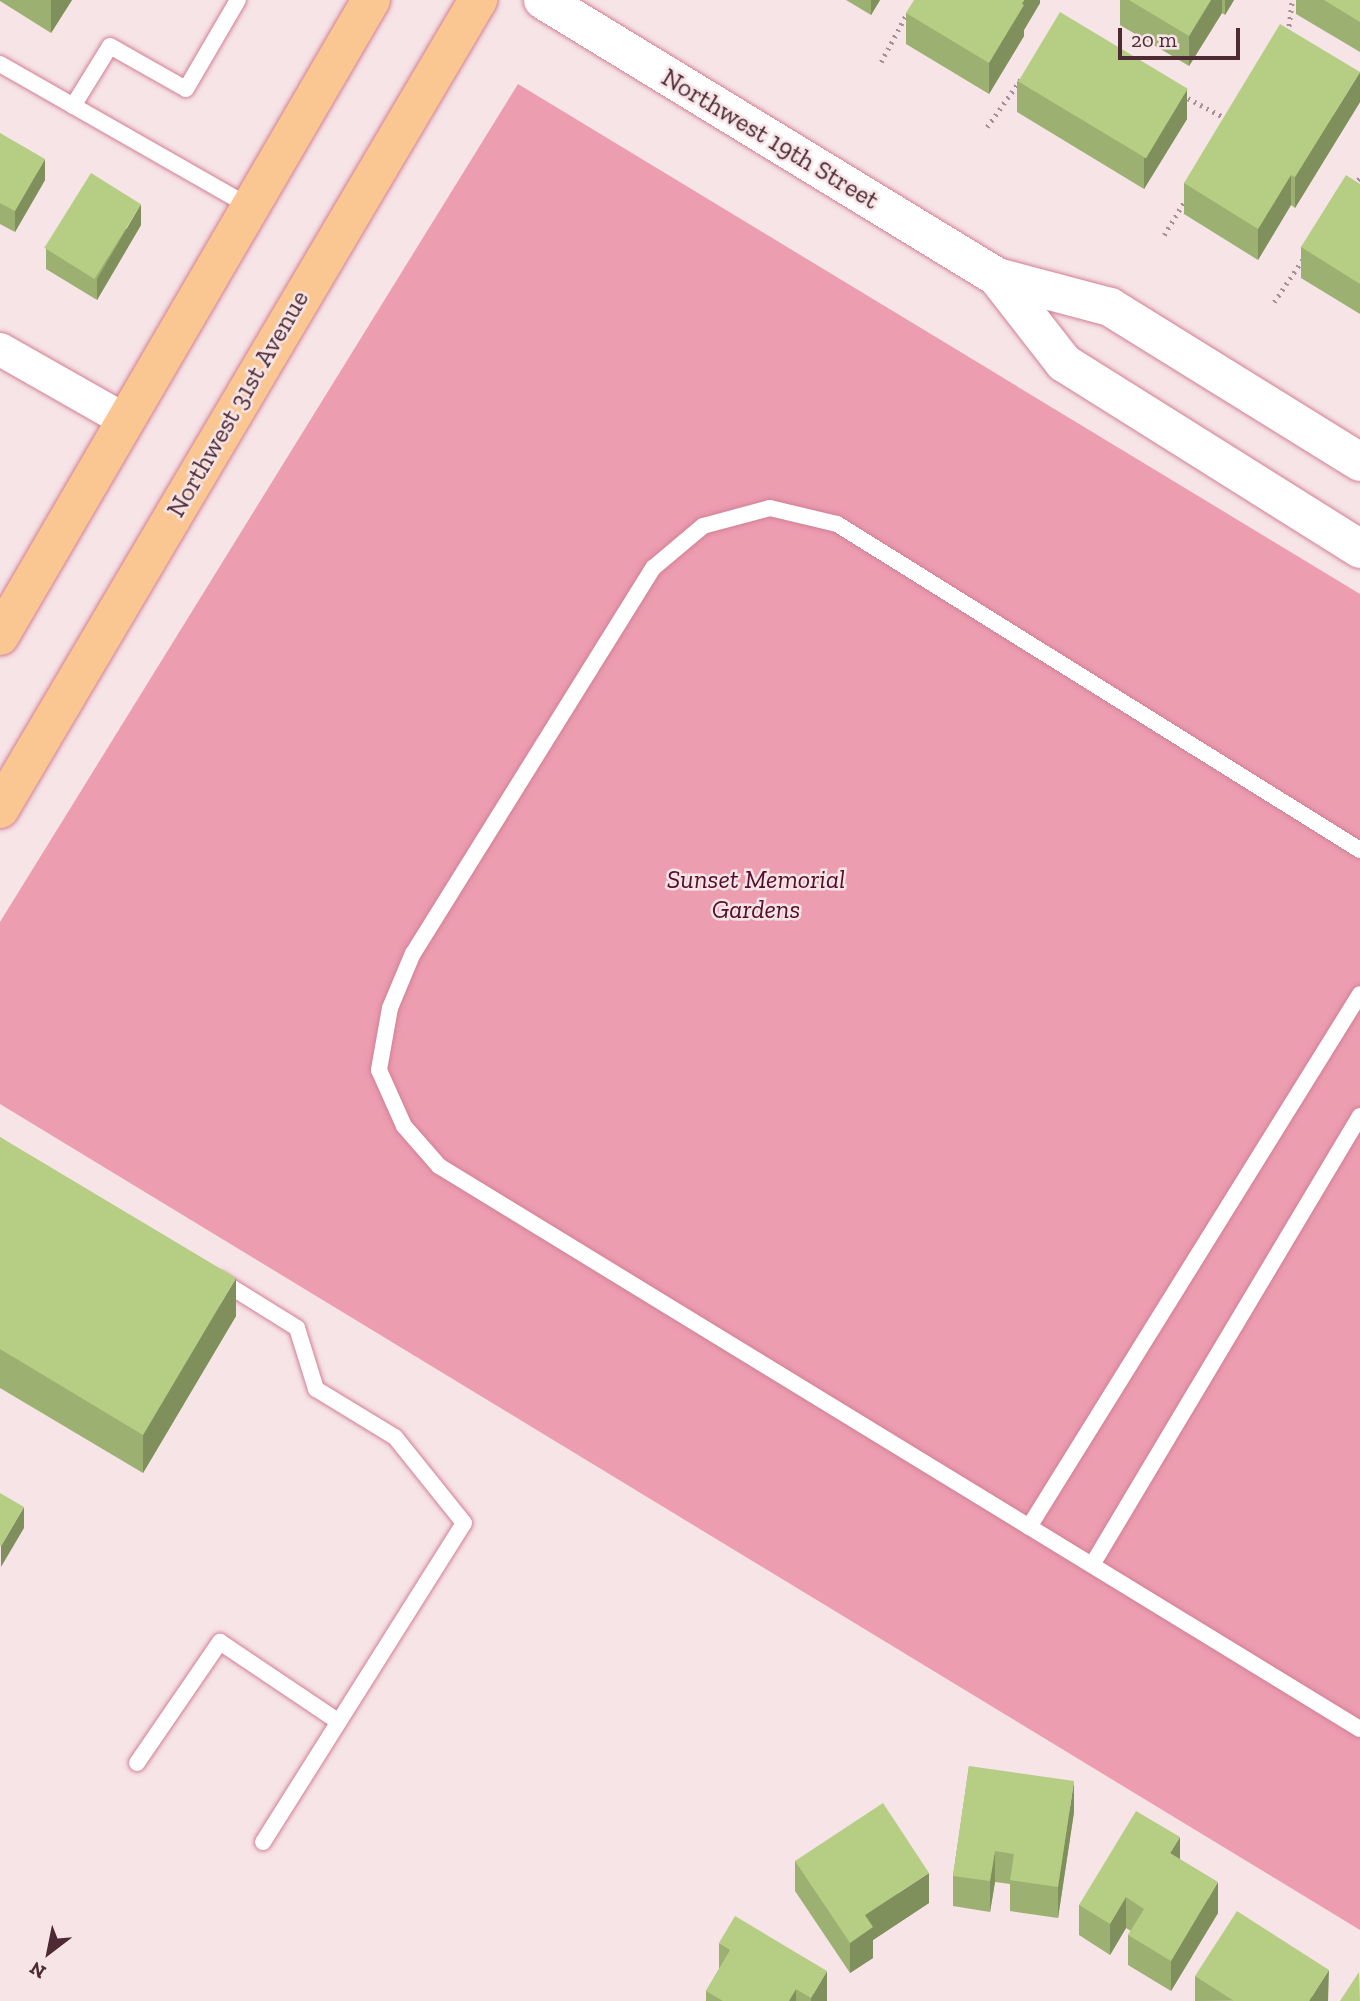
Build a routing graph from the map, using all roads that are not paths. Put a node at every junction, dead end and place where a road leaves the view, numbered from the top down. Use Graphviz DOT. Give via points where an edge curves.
graph roads {
  1 [pos="238,0"];
  2 [pos="371,0"];
  3 [pos="478,0"];
  4 [pos="543,0"];
  5 [pos="0,64"];
  6 [pos="73,106"];
  7 [pos="248,206"];
  8 [pos="997,277"];
  9 [pos="0,349"];
  10 [pos="127,421"];
  11 [pos="1360,462"];
  12 [pos="1360,549"];
  13 [pos="0,636"];
  14 [pos="0,809"];
  15 [pos="1360,850"];
  16 [pos="1360,993"];
  17 [pos="1360,1116"];
  18 [pos="202,1269"];
  19 [pos="1030,1527"];
  20 [pos="1092,1565"];
  21 [pos="339,1722"];
  22 [pos="1360,1729"];
  23 [pos="137,1763"];
  24 [pos="263,1842"];
  1 -- 6 [label="lane" via="186,89 110,46"];
  2 -- 7 [label="main road"];
  3 -- 14 [label="main road, Northwest 31st Avenue"];
  4 -- 8 [label="street, Northwest 19th Street"];
  5 -- 6 [label="lane"];
  6 -- 7 [label="lane"];
  7 -- 10 [label="main road"];
  8 -- 11 [label="street, Northwest 19th Street" via="1110,307"];
  8 -- 12 [label="street, Northwest 19th Street" via="1064,363"];
  9 -- 10 [label="street"];
  10 -- 13 [label="main road"];
  15 -- 19 [label="lane" via="837,524 770,508 704,526 653,568 413,953 390,1007 379,1070 404,1126 439,1166"];
  16 -- 19 [label="lane"];
  17 -- 20 [label="lane"];
  18 -- 21 [label="lane" via="298,1328 316,1389 395,1437 464,1523"];
  19 -- 20 [label="lane"];
  20 -- 22 [label="lane"];
  21 -- 23 [label="lane" via="220,1642"];
  21 -- 24 [label="lane"];
}
